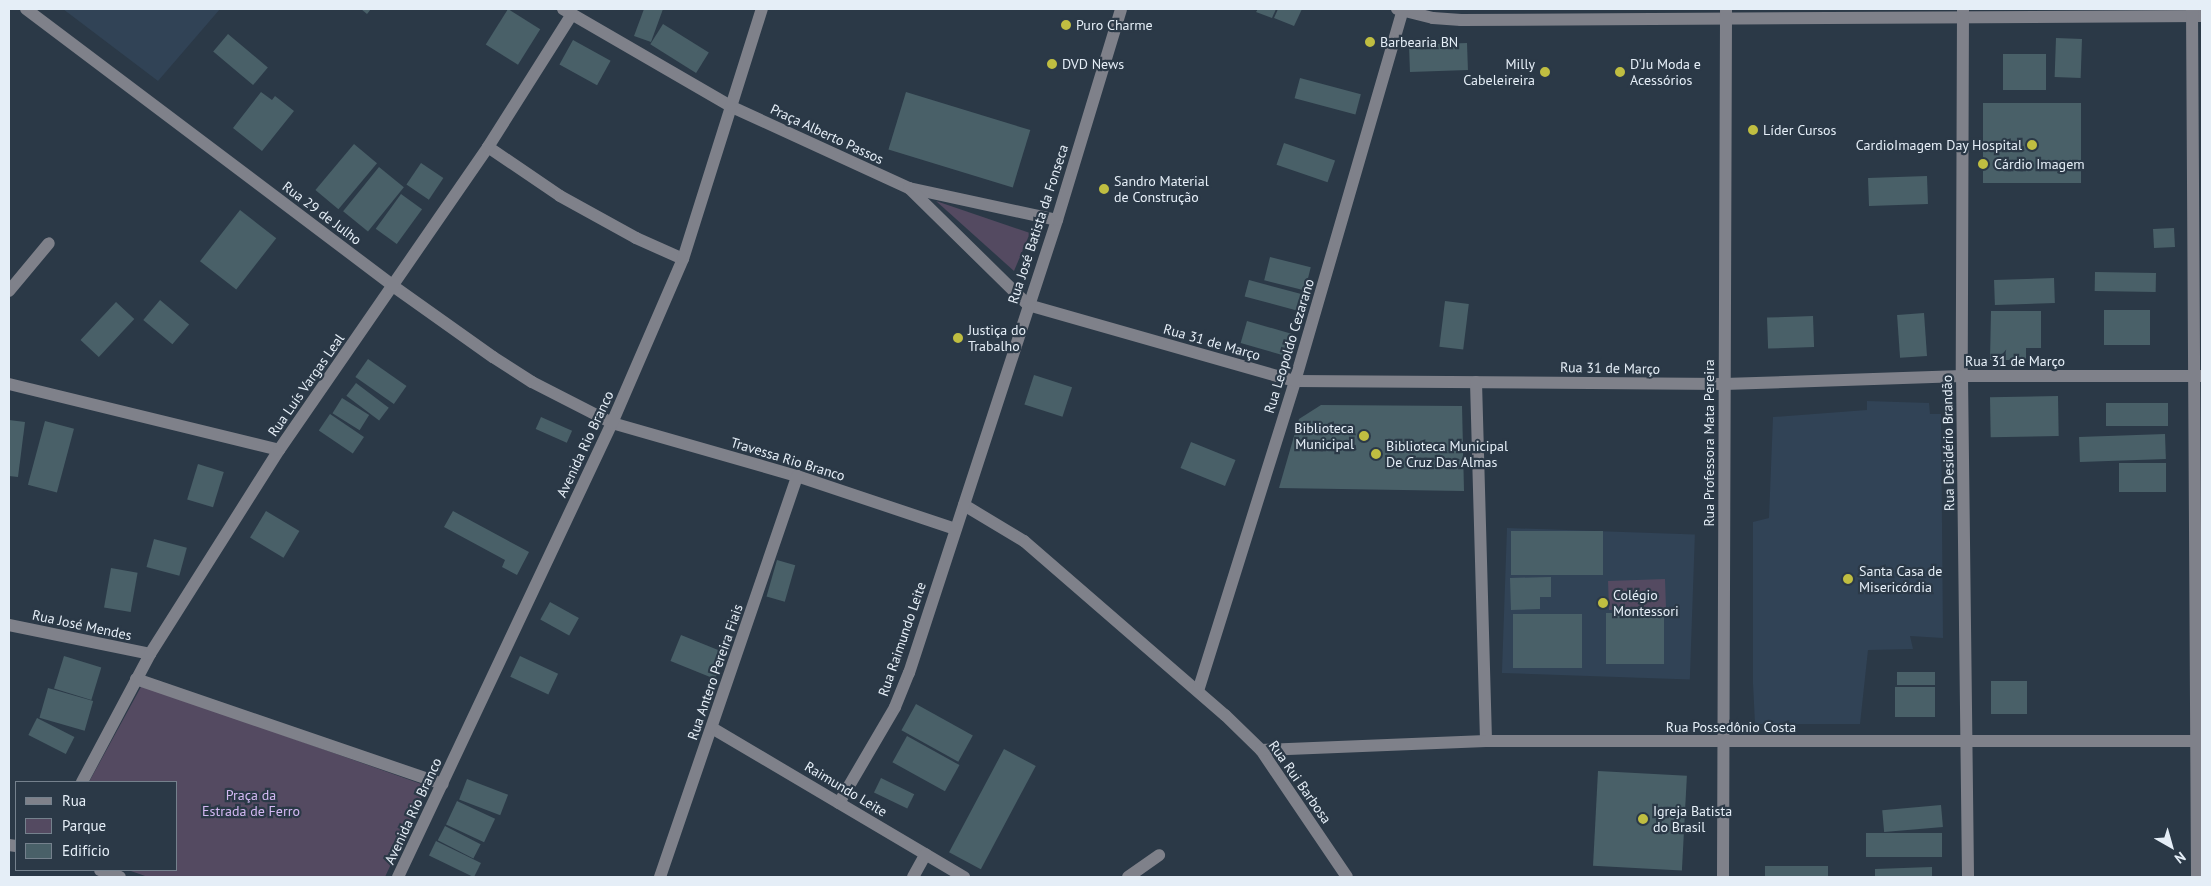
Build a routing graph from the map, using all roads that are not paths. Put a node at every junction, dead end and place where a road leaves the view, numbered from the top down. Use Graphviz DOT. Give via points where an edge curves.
graph roads {
  1 [pos="26,9"];
  2 [pos="762,9"];
  3 [pos="1121,9"];
  4 [pos="1401,10"];
  5 [pos="568,11"];
  6 [pos="1963,13"];
  7 [pos="1726,14"];
  8 [pos="2195,14"];
  9 [pos="732,107"];
  10 [pos="488,147"];
  11 [pos="909,188"];
  12 [pos="1057,220"];
  13 [pos="49,243"];
  14 [pos="682,259"];
  15 [pos="393,286"];
  16 [pos="9,291"];
  17 [pos="1028,305"];
  18 [pos="1962,376"];
  19 [pos="2198,376"];
  20 [pos="1295,381"];
  21 [pos="1476,382"];
  22 [pos="9,384"];
  23 [pos="1724,384"];
  24 [pos="612,423"];
  25 [pos="279,450"];
  26 [pos="797,476"];
  27 [pos="964,506"];
  28 [pos="955,529"];
  29 [pos="9,625"];
  30 [pos="150,654"];
  31 [pos="136,679"];
  32 [pos="1198,691"];
  33 [pos="712,728"];
  34 [pos="1486,741"];
  35 [pos="2199,741"];
  36 [pos="1723,742"];
  37 [pos="1966,742"];
  38 [pos="1261,750"];
  39 [pos="83,781"];
  40 [pos="442,784"];
  41 [pos="839,803"];
  42 [pos="926,854"];
  43 [pos="1159,855"];
  44 [pos="103,871"];
  45 [pos="120,877"];
  46 [pos="398,877"];
  47 [pos="660,877"];
  48 [pos="913,877"];
  49 [pos="964,877"];
  50 [pos="1128,877"];
  51 [pos="1347,877"];
  52 [pos="1723,877"];
  53 [pos="1968,877"];
  54 [pos="2197,877"];
  1 -- 15 [label="street, Rua 29 de Julho"];
  2 -- 9 [label="street, Avenida Rio Branco"];
  3 -- 12 [label="street, Rua José Batista da Fonseca"];
  4 -- 7 [label="street" via="1433,18 1461,20"];
  4 -- 20 [label="street, Rua Leopoldo Cezarano"];
  5 -- 9 [label="street, Praça Alberto Passos"];
  5 -- 10 [label="street, Rua Luís Vargas Leal"];
  6 -- 7 [label="street"];
  6 -- 8 [label="street"];
  6 -- 18 [label="street, Rua Desidério Brandão"];
  7 -- 23 [label="street, Rua Professora Mata Pereira"];
  8 -- 19 [label="street"];
  9 -- 11 [label="street, Praça Alberto Passos"];
  9 -- 14 [label="street, Avenida Rio Branco"];
  10 -- 14 [label="street" via="560,196"];
  10 -- 15 [label="street, Rua Luís Vargas Leal"];
  11 -- 12 [label="street, Praça Alberto Passos"];
  11 -- 17 [label="street, Praça Alberto Passos"];
  12 -- 17 [label="street, Rua José Batista da Fonseca"];
  13 -- 16 [label="street"];
  14 -- 24 [label="street, Avenida Rio Branco"];
  15 -- 24 [label="street, Rua 29 de Julho" via="524,377"];
  15 -- 25 [label="street, Rua Luís Vargas Leal"];
  17 -- 20 [label="street, Rua 31 de Março"];
  17 -- 27 [label="street, Rua José Batista da Fonseca"];
  18 -- 19 [label="street, Rua 31 de Março"];
  18 -- 23 [label="street, Rua 31 de Março"];
  18 -- 37 [label="street, Rua Desidério Brandão"];
  19 -- 35 [label="street"];
  20 -- 21 [label="street, Rua 31 de Março"];
  20 -- 32 [label="street, Rua Leopoldo Cezarano"];
  21 -- 23 [label="street, Rua 31 de Março"];
  21 -- 34 [label="street"];
  22 -- 25 [label="street"];
  23 -- 36 [label="street, Rua Professora Mata Pereira"];
  24 -- 26 [label="street, Travessa Rio Branco"];
  24 -- 40 [label="street, Avenida Rio Branco"];
  25 -- 30 [label="street, Rua Luís Vargas Leal"];
  26 -- 28 [label="street, Travessa Rio Branco"];
  26 -- 33 [label="street, Rua Antero Pereira Fiais"];
  27 -- 28 [label="street, Rua Raimundo Leite"];
  27 -- 32 [label="street, Rua Rui Barbosa" via="1024,540"];
  28 -- 41 [label="street, Rua Raimundo Leite" via="895,707"];
  29 -- 30 [label="street, Rua José Mendes"];
  30 -- 31 [label="street, Rua Luís Vargas Leal"];
  31 -- 39 [label="street, Rua Luís Vargas Leal"];
  31 -- 40 [label="street"];
  32 -- 38 [label="street, Rua Rui Barbosa"];
  33 -- 41 [label="street, Raimundo Leite"];
  33 -- 47 [label="street, Rua Antero Pereira Fiais"];
  34 -- 36 [label="street, Rua Possedônio Costa"];
  34 -- 38 [label="street, Rua Possedônio Costa"];
  35 -- 37 [label="street, Rua Possedônio Costa"];
  35 -- 54 [label="street"];
  36 -- 37 [label="street, Rua Possedônio Costa"];
  36 -- 52 [label="street, Rua Professora Mata Pereira"];
  37 -- 53 [label="street, Rua Desidério Brandão"];
  38 -- 51 [label="street, Rua Rui Barbosa"];
  40 -- 46 [label="street, Avenida Rio Branco"];
  41 -- 42 [label="street, Raimundo Leite"];
  42 -- 48 [label="street"];
  42 -- 49 [label="street, Raimundo Leite"];
  43 -- 50 [label="street"];
  44 -- 45 [label="street"];
}
